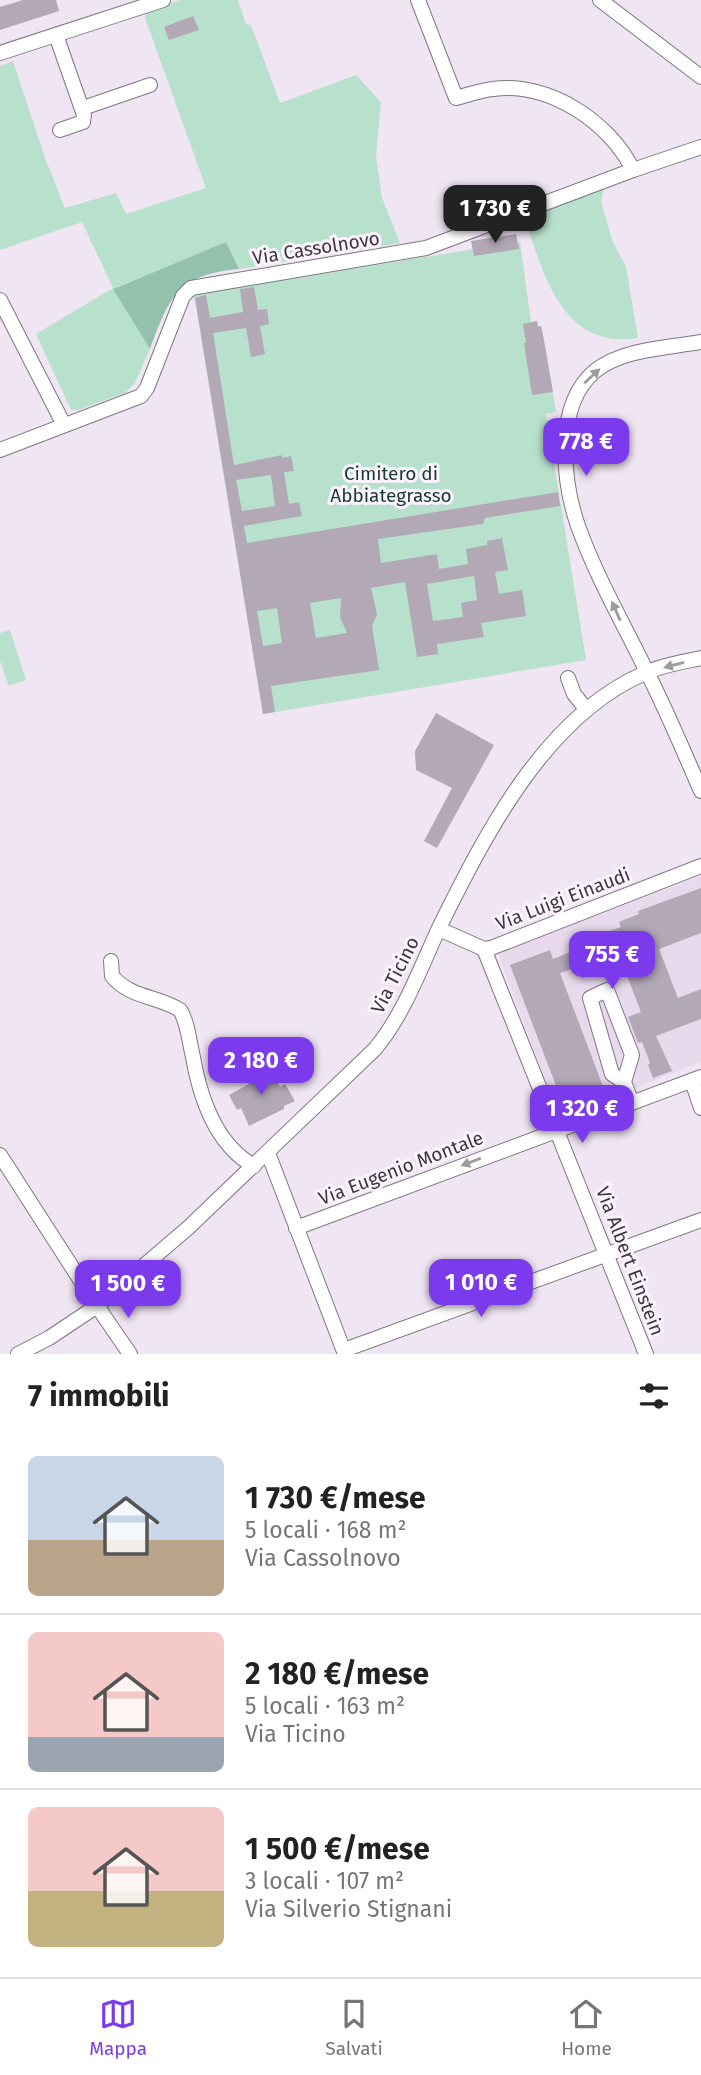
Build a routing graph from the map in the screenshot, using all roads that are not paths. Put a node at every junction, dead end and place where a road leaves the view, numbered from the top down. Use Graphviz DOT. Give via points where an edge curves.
graph roads {
  1 [pos="163,0"];
  2 [pos="418,0"];
  3 [pos="600,0"];
  4 [pos="56,35"];
  5 [pos="0,53"];
  6 [pos="701,77"];
  7 [pos="150,85"];
  8 [pos="83,108"];
  9 [pos="60,130"];
  10 [pos="701,147"];
  11 [pos="633,170"];
  12 [pos="0,300"];
  13 [pos="701,342"];
  14 [pos="64,425"];
  15 [pos="0,450"];
  16 [pos="701,658"];
  17 [pos="647,671"];
  18 [pos="569,678"];
  19 [pos="586,709"];
  20 [pos="701,791"];
  21 [pos="701,866"];
  22 [pos="439,929"];
  23 [pos="484,949"];
  24 [pos="111,961"];
  25 [pos="696,1079"];
  26 [pos="624,1082"];
  27 [pos="632,1103"];
  28 [pos="701,1108"];
  29 [pos="558,1130"];
  30 [pos="268,1153"];
  31 [pos="0,1155"];
  32 [pos="254,1166"];
  33 [pos="701,1220"];
  34 [pos="296,1228"];
  35 [pos="607,1254"];
  36 [pos="97,1306"];
  37 [pos="345,1352"];
  38 [pos="18,1354"];
  39 [pos="130,1354"];
  40 [pos="646,1354"];
  1 -- 4 [label="street"];
  2 -- 11 [label="street" via="456,98 495,88 526,90 558,100 587,115 611,136"];
  3 -- 6 [label="street"];
  4 -- 5 [label="street"];
  4 -- 8 [label="street"];
  7 -- 8 [label="street"];
  8 -- 9 [label="street" via="83,121"];
  10 -- 11 [label="street, Via Cassolnovo"];
  11 -- 14 [label="street, Via Cassolnovo" via="540,200 446,242 411,252 191,288 183,296 141,396"];
  12 -- 14 [label="street"];
  17 -- 13 [label="street, one-way" via="578,526 567,475 569,415 579,389 595,371 616,359"];
  14 -- 15 [label="street, Via Cassolnovo"];
  16 -- 17 [label="street, Via Ticino, one-way"];
  17 -- 19 [label="street, Via Ticino"];
  17 -- 20 [label="street"];
  18 -- 19 [label="street"];
  19 -- 22 [label="street, Via Ticino" via="526,775"];
  21 -- 23 [label="street, Via Luigi Einaudi"];
  22 -- 23 [label="street, Via Luigi Einaudi"];
  22 -- 30 [label="street, Via Ticino" via="383,1040"];
  23 -- 29 [label="street, Via Albert Einstein"];
  24 -- 32 [label="street" via="112,975 132,992 180,1010 205,1103 232,1149"];
  25 -- 27 [label="street, Via Eugenio Montale"];
  25 -- 28 [label="street"];
  26 -- 26 [label="street" via="612,1074 590,998 607,990 632,1055"];
  26 -- 27 [label="street"];
  27 -- 29 [label="street, Via Eugenio Montale"];
  29 -- 34 [label="street, Via Eugenio Montale, one-way"];
  29 -- 35 [label="street, Via Albert Einstein"];
  30 -- 32 [label="street, Via Ticino"];
  30 -- 34 [label="street"];
  31 -- 36 [label="street"];
  32 -- 36 [label="street, Via Ticino"];
  33 -- 35 [label="street"];
  34 -- 37 [label="street"];
  35 -- 37 [label="street"];
  35 -- 40 [label="street, Via Albert Einstein"];
  36 -- 38 [label="street, Via Ticino"];
  36 -- 39 [label="street"];
}
